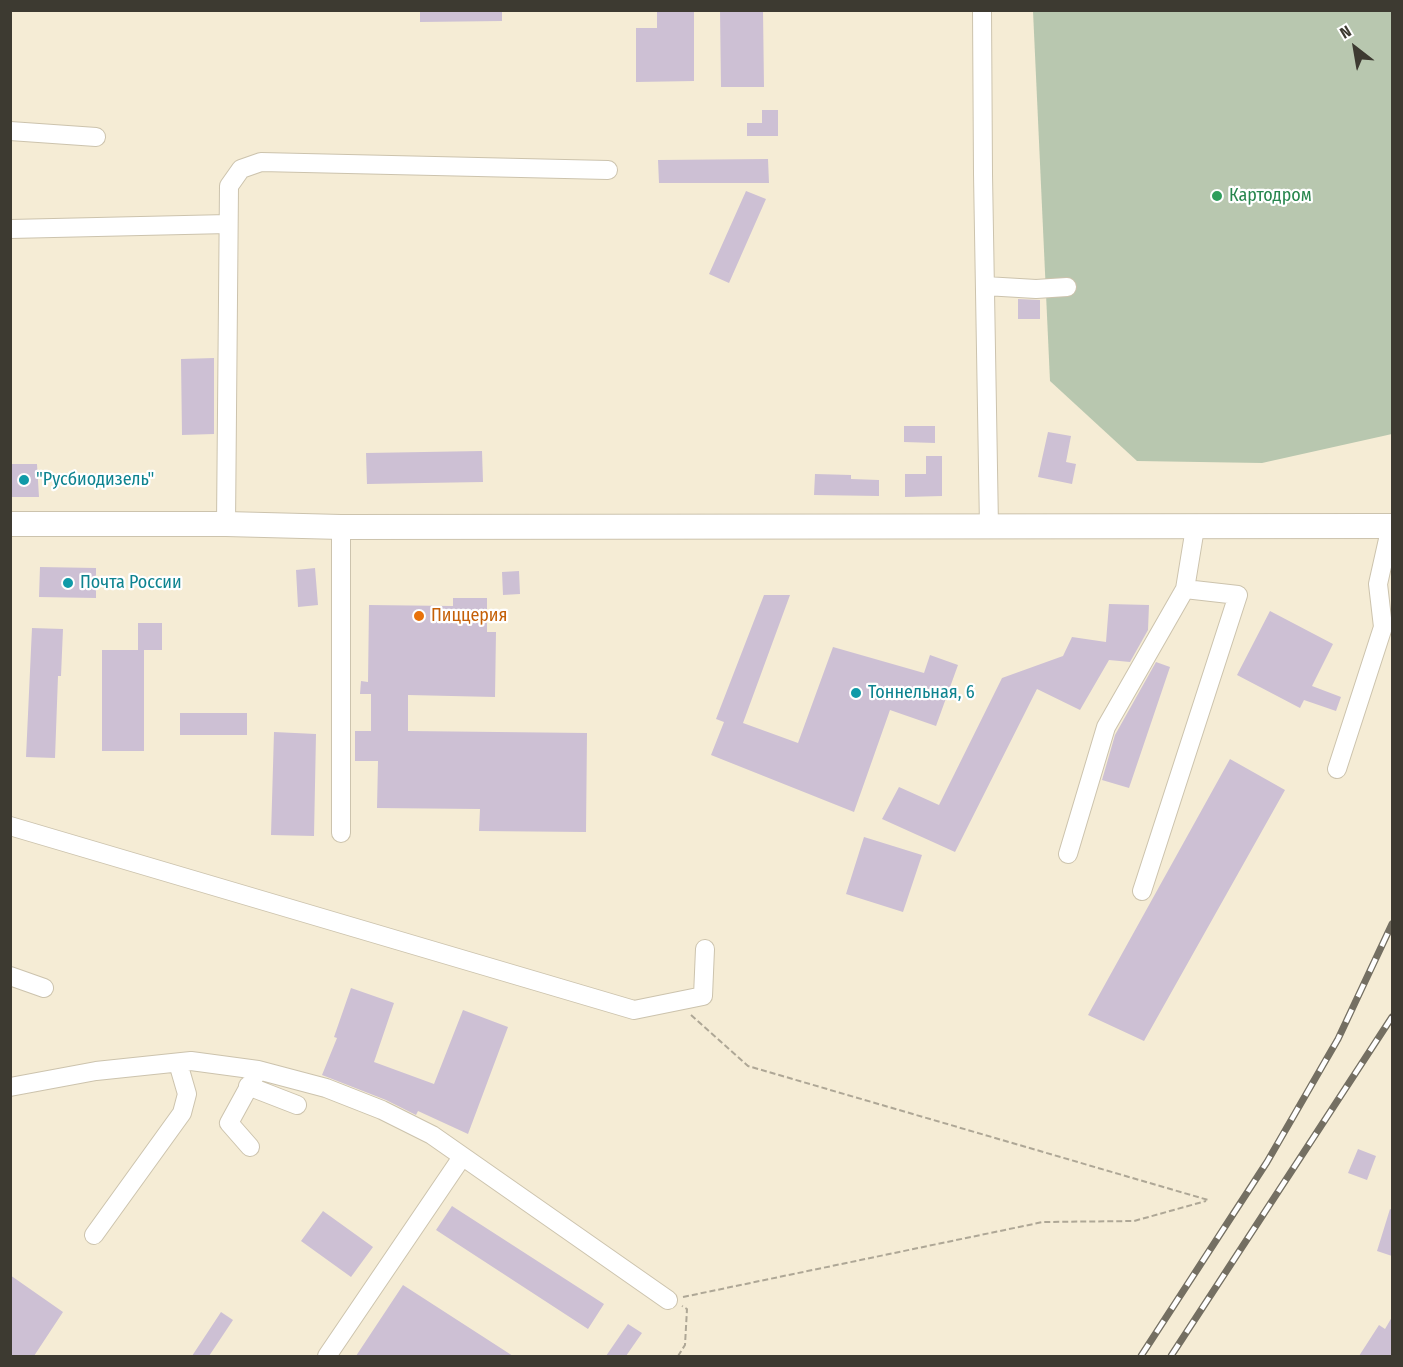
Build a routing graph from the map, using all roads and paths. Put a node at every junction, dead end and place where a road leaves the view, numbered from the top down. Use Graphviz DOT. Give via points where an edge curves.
graph roads {
  1 [pos="982,10"];
  2 [pos="10,131"];
  3 [pos="96,137"];
  4 [pos="608,170"];
  5 [pos="228,224"];
  6 [pos="10,229"];
  7 [pos="985,286"];
  8 [pos="1067,287"];
  9 [pos="10,524"];
  10 [pos="226,524"];
  11 [pos="1392,526"];
  12 [pos="989,527"];
  13 [pos="341,528"];
  14 [pos="1195,528"];
  15 [pos="1185,589"];
  16 [pos="1337,769"];
  17 [pos="10,826"];
  18 [pos="341,833"];
  19 [pos="1068,854"];
  20 [pos="1142,891"];
  21 [pos="705,949"];
  22 [pos="10,976"];
  23 [pos="44,988"];
  24 [pos="676,1002"];
  25 [pos="178,1063"];
  26 [pos="258,1070"];
  27 [pos="248,1086"];
  28 [pos="10,1087"];
  29 [pos="297,1105"];
  30 [pos="250,1147"];
  31 [pos="462,1158"];
  32 [pos="94,1235"];
  33 [pos="668,1300"];
  34 [pos="327,1356"];
  35 [pos="678,1356"];
  1 -- 7 [label="street"];
  2 -- 3 [label="street"];
  4 -- 5 [label="street" via="261,162 241,169 229,186"];
  5 -- 6 [label="street"];
  5 -- 10 [label="street"];
  7 -- 8 [label="street"];
  7 -- 12 [label="street"];
  9 -- 10 [label="main road"];
  10 -- 13 [label="main road"];
  11 -- 14 [label="main road"];
  11 -- 16 [label="street" via="1378,584 1383,627"];
  12 -- 13 [label="main road"];
  12 -- 14 [label="main road"];
  13 -- 18 [label="street"];
  14 -- 15 [label="street"];
  15 -- 19 [label="street" via="1106,727"];
  15 -- 20 [label="street" via="1238,595"];
  17 -- 24 [label="street" via="634,1010"];
  21 -- 24 [label="street" via="703,996"];
  22 -- 23 [label="street"];
  24 -- 33 [label="path" via="748,1066 1208,1200 1134,1221 1043,1222"];
  25 -- 26 [label="street" via="190,1061"];
  25 -- 28 [label="street" via="96,1071"];
  25 -- 32 [label="street" via="187,1095 182,1113"];
  26 -- 27 [label="street"];
  26 -- 31 [label="street" via="326,1088 382,1110 432,1135"];
  27 -- 29 [label="street"];
  27 -- 30 [label="street" via="229,1123"];
  31 -- 33 [label="street"];
  31 -- 34 [label="street"];
  33 -- 35 [label="path" via="687,1309 685,1345"];
}
